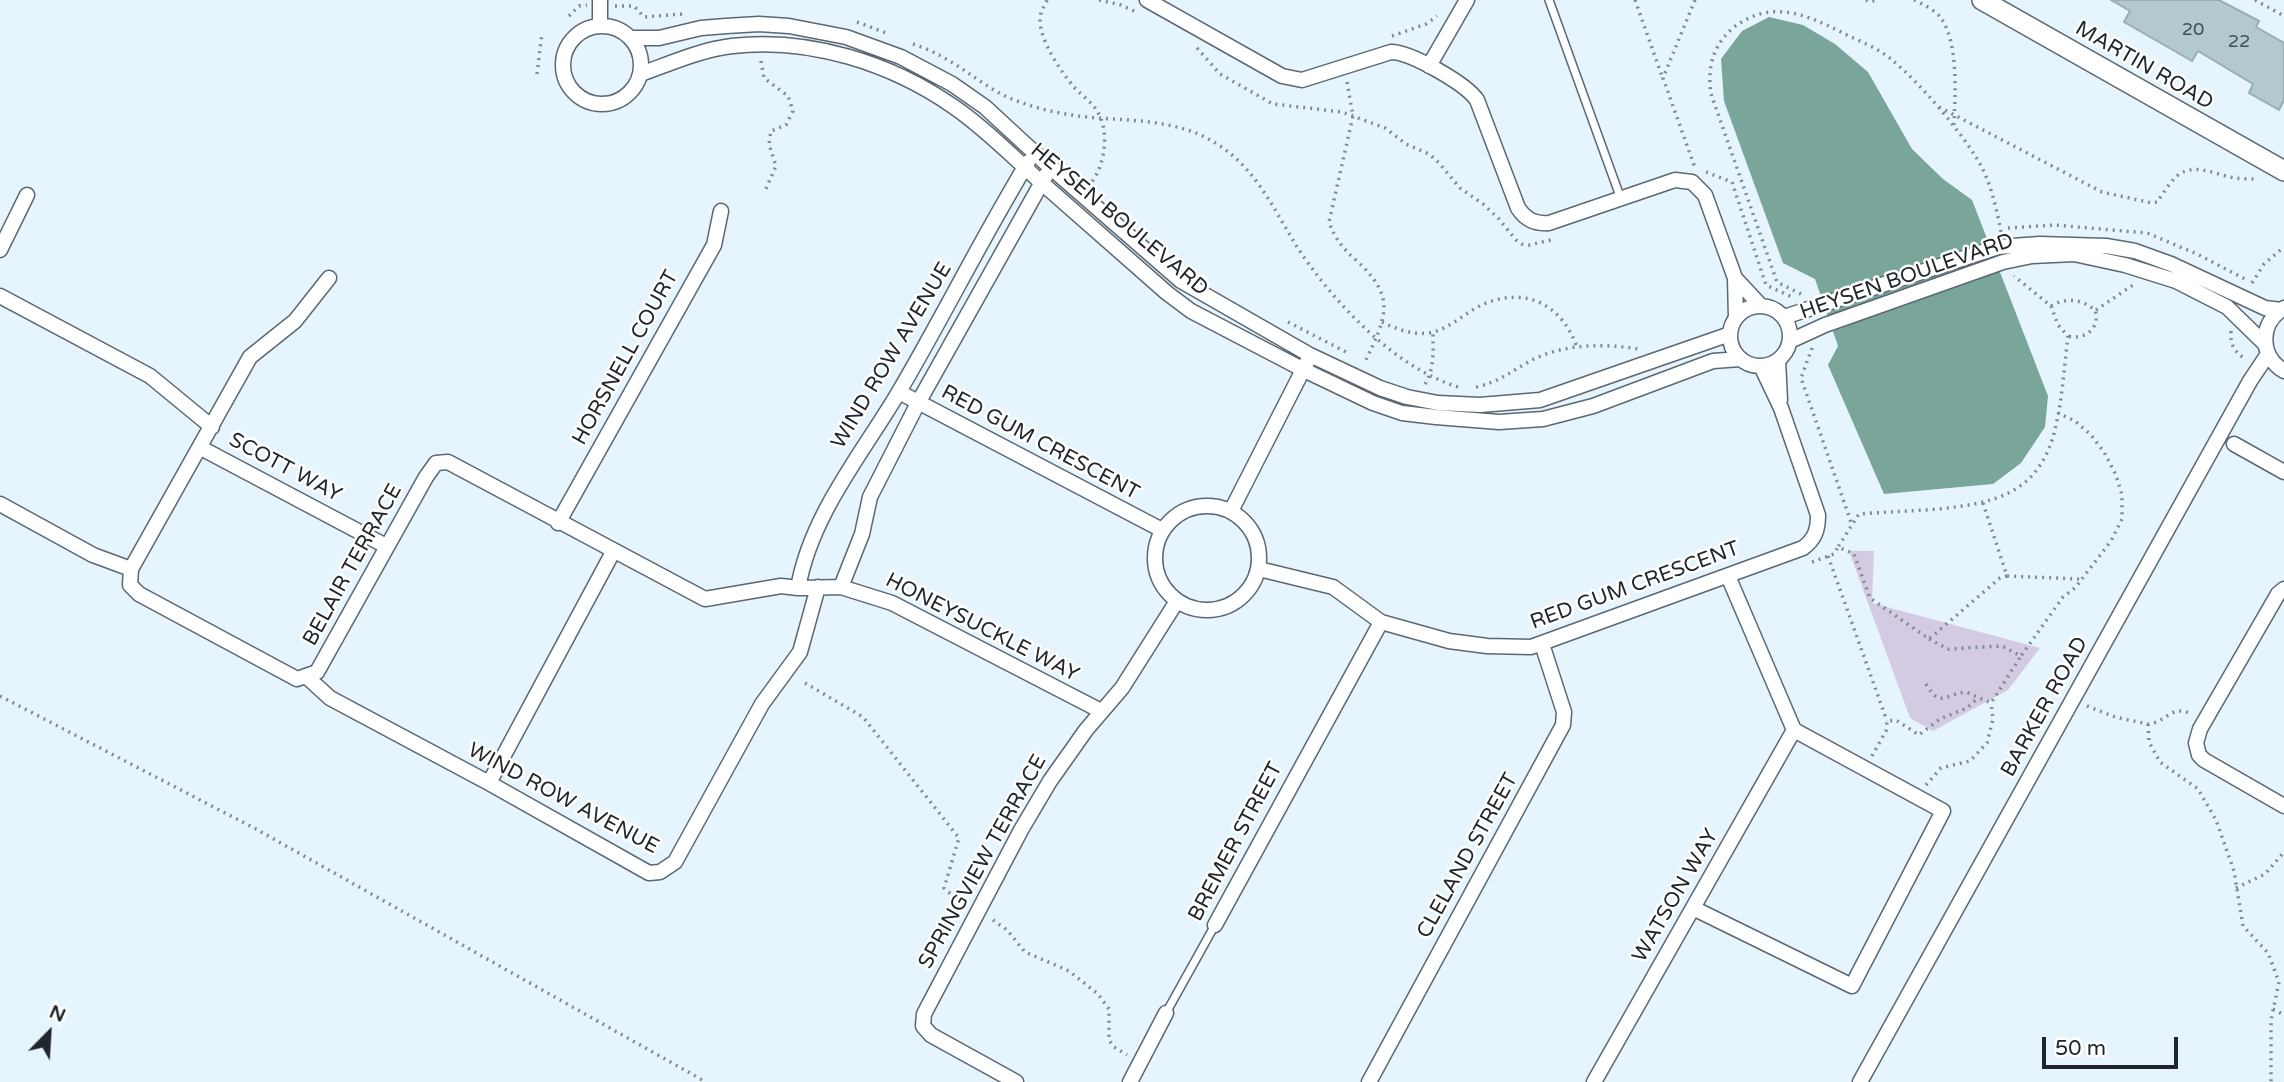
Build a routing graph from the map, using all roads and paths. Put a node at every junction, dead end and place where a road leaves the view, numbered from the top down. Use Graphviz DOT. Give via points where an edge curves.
graph roads {
  1 [pos="579,0"];
  2 [pos="1047,0"];
  3 [pos="1147,0"];
  4 [pos="1467,0"];
  5 [pos="1549,0"];
  6 [pos="1635,0"];
  7 [pos="1695,0"];
  8 [pos="1866,0"];
  9 [pos="1876,0"];
  10 [pos="1914,0"];
  11 [pos="1982,0"];
  12 [pos="2255,0"];
  13 [pos="600,2"];
  14 [pos="579,6"];
  15 [pos="684,14"];
  16 [pos="569,16"];
  17 [pos="1437,16"];
  18 [pos="2284,16"];
  19 [pos="848,20"];
  20 [pos="600,26"];
  21 [pos="542,33"];
  22 [pos="887,33"];
  23 [pos="1388,37"];
  24 [pos="631,38"];
  25 [pos="907,41"];
  26 [pos="761,61"];
  27 [pos="1344,66"];
  28 [pos="1429,66"];
  29 [pos="537,74"];
  30 [pos="641,74"];
  31 [pos="1662,78"];
  32 [pos="1004,96"];
  33 [pos="1008,105"];
  34 [pos="1935,105"];
  35 [pos="1954,116"];
  36 [pos="1100,118"];
  37 [pos="1954,128"];
  38 [pos="1034,152"];
  39 [pos="1024,167"];
  40 [pos="1049,167"];
  41 [pos="2284,171"];
  42 [pos="1083,173"];
  43 [pos="2261,179"];
  44 [pos="1092,181"];
  45 [pos="1041,183"];
  46 [pos="764,193"];
  47 [pos="27,195"];
  48 [pos="1081,195"];
  49 [pos="1470,195"];
  50 [pos="1621,199"];
  51 [pos="721,211"];
  52 [pos="1554,239"];
  53 [pos="2001,246"];
  54 [pos="0,250"];
  55 [pos="2023,272"];
  56 [pos="2133,276"];
  57 [pos="329,278"];
  58 [pos="1735,278"];
  59 [pos="0,296"];
  60 [pos="1807,301"];
  61 [pos="1760,306"];
  62 [pos="2051,306"];
  63 [pos="2282,309"];
  64 [pos="2095,310"];
  65 [pos="1736,317"];
  66 [pos="1784,317"];
  67 [pos="1287,321"];
  68 [pos="1381,322"];
  69 [pos="2230,325"];
  70 [pos="1433,331"];
  71 [pos="1730,334"];
  72 [pos="2068,336"];
  73 [pos="1377,337"];
  74 [pos="1790,341"];
  75 [pos="1813,345"];
  76 [pos="1577,347"];
  77 [pos="1639,349"];
  78 [pos="2266,349"];
  79 [pos="1310,355"];
  80 [pos="1741,359"];
  81 [pos="1778,360"];
  82 [pos="1761,366"];
  83 [pos="2259,368"];
  84 [pos="1304,370"];
  85 [pos="2284,371"];
  86 [pos="1430,376"];
  87 [pos="1415,382"];
  88 [pos="1439,386"];
  89 [pos="1458,387"];
  90 [pos="899,391"];
  91 [pos="918,403"];
  92 [pos="1781,408"];
  93 [pos="2057,412"];
  94 [pos="212,427"];
  95 [pos="2234,444"];
  96 [pos="201,448"];
  97 [pos="2284,472"];
  98 [pos="1983,503"];
  99 [pos="0,504"];
  100 [pos="1231,511"];
  101 [pos="558,523"];
  102 [pos="1852,525"];
  103 [pos="1162,530"];
  104 [pos="386,546"];
  105 [pos="1838,547"];
  106 [pos="613,552"];
  107 [pos="1828,556"];
  108 [pos="1806,564"];
  109 [pos="131,569"];
  110 [pos="1259,569"];
  111 [pos="1728,576"];
  112 [pos="2007,576"];
  113 [pos="2080,579"];
  114 [pos="818,587"];
  115 [pos="841,587"];
  116 [pos="798,588"];
  117 [pos="2284,589"];
  118 [pos="1177,601"];
  119 [pos="1381,622"];
  120 [pos="1930,639"];
  121 [pos="1542,643"];
  122 [pos="2021,656"];
  123 [pos="307,677"];
  124 [pos="805,683"];
  125 [pos="1926,684"];
  126 [pos="0,696"];
  127 [pos="1979,697"];
  128 [pos="2074,698"];
  129 [pos="1991,703"];
  130 [pos="1101,711"];
  131 [pos="2197,716"];
  132 [pos="1887,721"];
  133 [pos="2148,724"];
  134 [pos="1794,730"];
  135 [pos="1872,757"];
  136 [pos="1941,768"];
  137 [pos="489,783"];
  138 [pos="2284,806"];
  139 [pos="2284,852"];
  140 [pos="2236,888"];
  141 [pos="963,905"];
  142 [pos="1693,908"];
  143 [pos="993,920"];
  144 [pos="1215,925"];
  145 [pos="2273,1009"];
  146 [pos="1166,1013"];
  147 [pos="2284,1015"];
  148 [pos="1140,1062"];
  149 [pos="706,1082"];
  150 [pos="1016,1082"];
  151 [pos="1130,1082"];
  152 [pos="1369,1082"];
  153 [pos="1594,1082"];
  154 [pos="1860,1082"];
  155 [pos="2271,1082"];
  1 -- 14 [label="path"];
  2 -- 36 [label="path" via="1040,17 1043,34 1057,65"];
  3 -- 27 [label="street" via="1293,80"];
  4 -- 28 [label="street"];
  5 -- 50 [label="lane"];
  6 -- 31 [label="path"];
  7 -- 31 [label="path"];
  8 -- 9 [label="path"];
  10 -- 35 [label="path" via="1940,16 1947,30 1953,57"];
  11 -- 41 [label="street, MARTIN ROAD"];
  12 -- 18 [label="path"];
  13 -- 14 [label="path"];
  13 -- 15 [label="path" via="634,6 644,17"];
  13 -- 20 [label="street"];
  14 -- 16 [label="path"];
  17 -- 23 [label="path"];
  19 -- 22 [label="path"];
  20 -- 24 [label="street"];
  20 -- 30 [label="street" via="576,36 564,59 564,72 577,95 589,102 615,102 636,86"];
  21 -- 29 [label="path"];
  24 -- 30 [label="street" via="642,61"];
  24 -- 38 [label="street, HEYSEN BOULEVARD" via="759,24 846,37 901,57 952,84"];
  25 -- 32 [label="path" via="938,54"];
  26 -- 46 [label="path" via="764,78 788,96 793,111 786,125 771,131 769,144 776,166"];
  27 -- 28 [label="street" via="1398,52"];
  27 -- 68 [label="path" via="1353,116 1329,222 1341,247 1380,286"];
  28 -- 50 [label="street" via="1478,100 1518,208 1531,222 1549,223"];
  30 -- 39 [label="street, HEYSEN BOULEVARD" via="682,57 730,46 782,45 841,55 889,71 938,97"];
  31 -- 60 [label="path" via="1695,167 1732,182 1766,285"];
  32 -- 33 [label="path"];
  32 -- 36 [label="path" via="1051,111"];
  34 -- 35 [label="path"];
  34 -- 37 [label="path"];
  34 -- 60 [label="path" via="1881,51 1795,10 1762,10 1721,40 1712,59 1711,94 1777,282"];
  35 -- 37 [label="path"];
  35 -- 43 [label="path" via="2102,192 2152,203 2185,172 2214,171"];
  36 -- 44 [label="path" via="1104,157"];
  36 -- 73 [label="path" via="1176,126 1220,145 1262,188 1326,285"];
  37 -- 53 [label="path" via="1978,160 1998,210"];
  38 -- 39 [label="street, WIND ROW AVENUE"];
  38 -- 40 [label="street, HEYSEN BOULEVARD"];
  39 -- 45 [label="street, HEYSEN BOULEVARD"];
  39 -- 90 [label="street, WIND ROW AVENUE"];
  40 -- 45 [label="street, WIND ROW AVENUE"];
  40 -- 48 [label="street, HEYSEN BOULEVARD"];
  42 -- 44 [label="path"];
  44 -- 48 [label="path"];
  45 -- 84 [label="street, HEYSEN BOULEVARD" via="1178,302"];
  45 -- 91 [label="street, WIND ROW AVENUE"];
  47 -- 54 [label="street"];
  48 -- 79 [label="street, HEYSEN BOULEVARD" via="1181,281"];
  49 -- 52 [label="path" via="1522,244"];
  50 -- 58 [label="street" via="1675,180 1692,182 1705,195"];
  51 -- 101 [label="street, HORSNELL COURT" via="714,244"];
  53 -- 60 [label="street, HEYSEN BOULEVARD"];
  53 -- 63 [label="street, HEYSEN BOULEVARD" via="2069,244 2136,251 2265,308"];
  55 -- 62 [label="path" via="2013,273 2014,278"];
  56 -- 64 [label="path" via="2139,278 2136,284"];
  57 -- 94 [label="street" via="295,321 250,357"];
  58 -- 61 [label="street"];
  58 -- 65 [label="street"];
  59 -- 94 [label="street" via="150,376"];
  60 -- 66 [label="street, HEYSEN BOULEVARD"];
  61 -- 65 [label="street"];
  61 -- 66 [label="street"];
  62 -- 64 [label="path" via="2069,299"];
  62 -- 72 [label="path"];
  63 -- 78 [label="street, BARKER ROAD" via="2268,325"];
  64 -- 72 [label="path" via="2096,323 2089,333"];
  65 -- 71 [label="street"];
  66 -- 74 [label="street"];
  67 -- 73 [label="path" via="1366,363"];
  68 -- 70 [label="path" via="1397,330"];
  68 -- 73 [label="path"];
  69 -- 83 [label="path" via="2235,352"];
  70 -- 76 [label="path" via="1487,303 1517,298 1559,314"];
  70 -- 86 [label="path"];
  71 -- 79 [label="street, HEYSEN BOULEVARD" via="1540,400 1480,405 1407,397"];
  71 -- 80 [label="street"];
  72 -- 93 [label="path"];
  73 -- 86 [label="path"];
  74 -- 78 [label="street, HEYSEN BOULEVARD" via="2003,262 2074,254 2176,281 2227,307"];
  74 -- 81 [label="street"];
  75 -- 102 [label="path" via="1801,378"];
  76 -- 77 [label="path"];
  76 -- 89 [label="path" via="1533,360 1491,384"];
  78 -- 83 [label="street, BARKER ROAD"];
  78 -- 85 [label="street, HEYSEN BOULEVARD"];
  79 -- 84 [label="street"];
  80 -- 82 [label="street"];
  80 -- 84 [label="street, HEYSEN BOULEVARD" via="1713,360 1543,419 1499,422 1402,413"];
  81 -- 82 [label="street"];
  81 -- 92 [label="street, RED GUM CRESCENT"];
  82 -- 92 [label="street, RED GUM CRESCENT"];
  83 -- 128 [label="street, BARKER ROAD"];
  84 -- 100 [label="street"];
  86 -- 87 [label="path" via="1427,385"];
  86 -- 89 [label="path"];
  88 -- 89 [label="path"];
  90 -- 91 [label="street, RED GUM CRESCENT"];
  90 -- 116 [label="street, WIND ROW AVENUE" via="821,519"];
  91 -- 103 [label="street, RED GUM CRESCENT"];
  91 -- 115 [label="street, WIND ROW AVENUE" via="870,497 862,534"];
  92 -- 111 [label="street, RED GUM CRESCENT" via="1818,515 1817,532 1803,548"];
  93 -- 98 [label="path" via="2053,437 2031,477 2007,495"];
  93 -- 113 [label="path" via="2091,435 2116,474 2122,495 2122,519 2111,541"];
  94 -- 96 [label="street"];
  95 -- 97 [label="street"];
  96 -- 104 [label="street, SCOTT WAY"];
  96 -- 109 [label="street"];
  98 -- 102 [label="path" via="1859,514"];
  98 -- 112 [label="path"];
  99 -- 109 [label="street" via="93,555"];
  100 -- 103 [label="street" via="1216,506 1193,508 1172,518"];
  100 -- 110 [label="street" via="1245,520 1255,535"];
  101 -- 104 [label="street, BELAIR TERRACE" via="448,462 436,463"];
  101 -- 106 [label="street, BELAIR TERRACE"];
  102 -- 105 [label="path"];
  103 -- 118 [label="street" via="1156,545 1158,576"];
  104 -- 123 [label="street, BELAIR TERRACE" via="317,672"];
  105 -- 107 [label="path"];
  105 -- 120 [label="path" via="1854,554 1870,598"];
  106 -- 116 [label="street, BELAIR TERRACE" via="705,599 781,586"];
  106 -- 137 [label="street"];
  107 -- 108 [label="path"];
  107 -- 132 [label="path"];
  109 -- 123 [label="street, BELAIR TERRACE" via="130,585 139,594 297,679"];
  110 -- 118 [label="street" via="1242,598 1227,606 1210,610"];
  110 -- 119 [label="street, RED GUM CRESCENT" via="1333,587"];
  111 -- 121 [label="street, RED GUM CRESCENT"];
  111 -- 134 [label="street"];
  112 -- 113 [label="path"];
  112 -- 120 [label="path"];
  113 -- 122 [label="path"];
  114 -- 115 [label="street, BELAIR TERRACE"];
  114 -- 116 [label="street, BELAIR TERRACE"];
  114 -- 137 [label="street, WIND ROW AVENUE" via="800,652 762,704 674,862 660,872 649,873"];
  115 -- 130 [label="street, HONEYSUCKLE WAY" via="892,603"];
  117 -- 138 [label="street" via="2205,720 2196,743 2204,760"];
  118 -- 130 [label="street, SPRINGVIEW TERRACE" via="1122,688"];
  119 -- 121 [label="street, RED GUM CRESCENT" via="1474,645 1531,647"];
  119 -- 144 [label="street, BREMER STREET"];
  120 -- 122 [label="path" via="1948,649 2002,646"];
  121 -- 152 [label="street, CLELAND STREET" via="1564,712 1563,725"];
  122 -- 129 [label="path"];
  123 -- 137 [label="street, WIND ROW AVENUE" via="330,698"];
  124 -- 141 [label="path" via="863,717 959,838 944,888"];
  125 -- 127 [label="path" via="1942,699 1966,692"];
  126 -- 149 [label="path" via="256,829"];
  127 -- 129 [label="path"];
  127 -- 132 [label="path" via="1919,736 1896,720"];
  128 -- 133 [label="path" via="2115,717"];
  128 -- 154 [label="street, BARKER ROAD"];
  129 -- 136 [label="path" via="1993,719 1987,743 1970,761"];
  130 -- 150 [label="street, SPRINGVIEW TERRACE" via="1021,830 924,1014 923,1026 931,1035"];
  131 -- 133 [label="path" via="2174,711"];
  132 -- 135 [label="path"];
  133 -- 140 [label="path" via="2149,742 2160,762 2198,789 2216,820"];
  134 -- 142 [label="street, WATSON WAY"];
  134 -- 142 [label="street" via="1943,811 1852,986"];
  139 -- 140 [label="path" via="2264,874"];
  140 -- 145 [label="path" via="2243,926 2268,953 2279,982"];
  142 -- 153 [label="street, WATSON WAY"];
  143 -- 148 [label="path" via="1025,952 1069,971 1098,994 1109,1009 1109,1040"];
  144 -- 146 [label="lane, BREMER STREET"];
  145 -- 147 [label="path"];
  145 -- 155 [label="path"];
  146 -- 148 [label="street, BREMER STREET"];
  148 -- 151 [label="street, BREMER STREET"];
}
